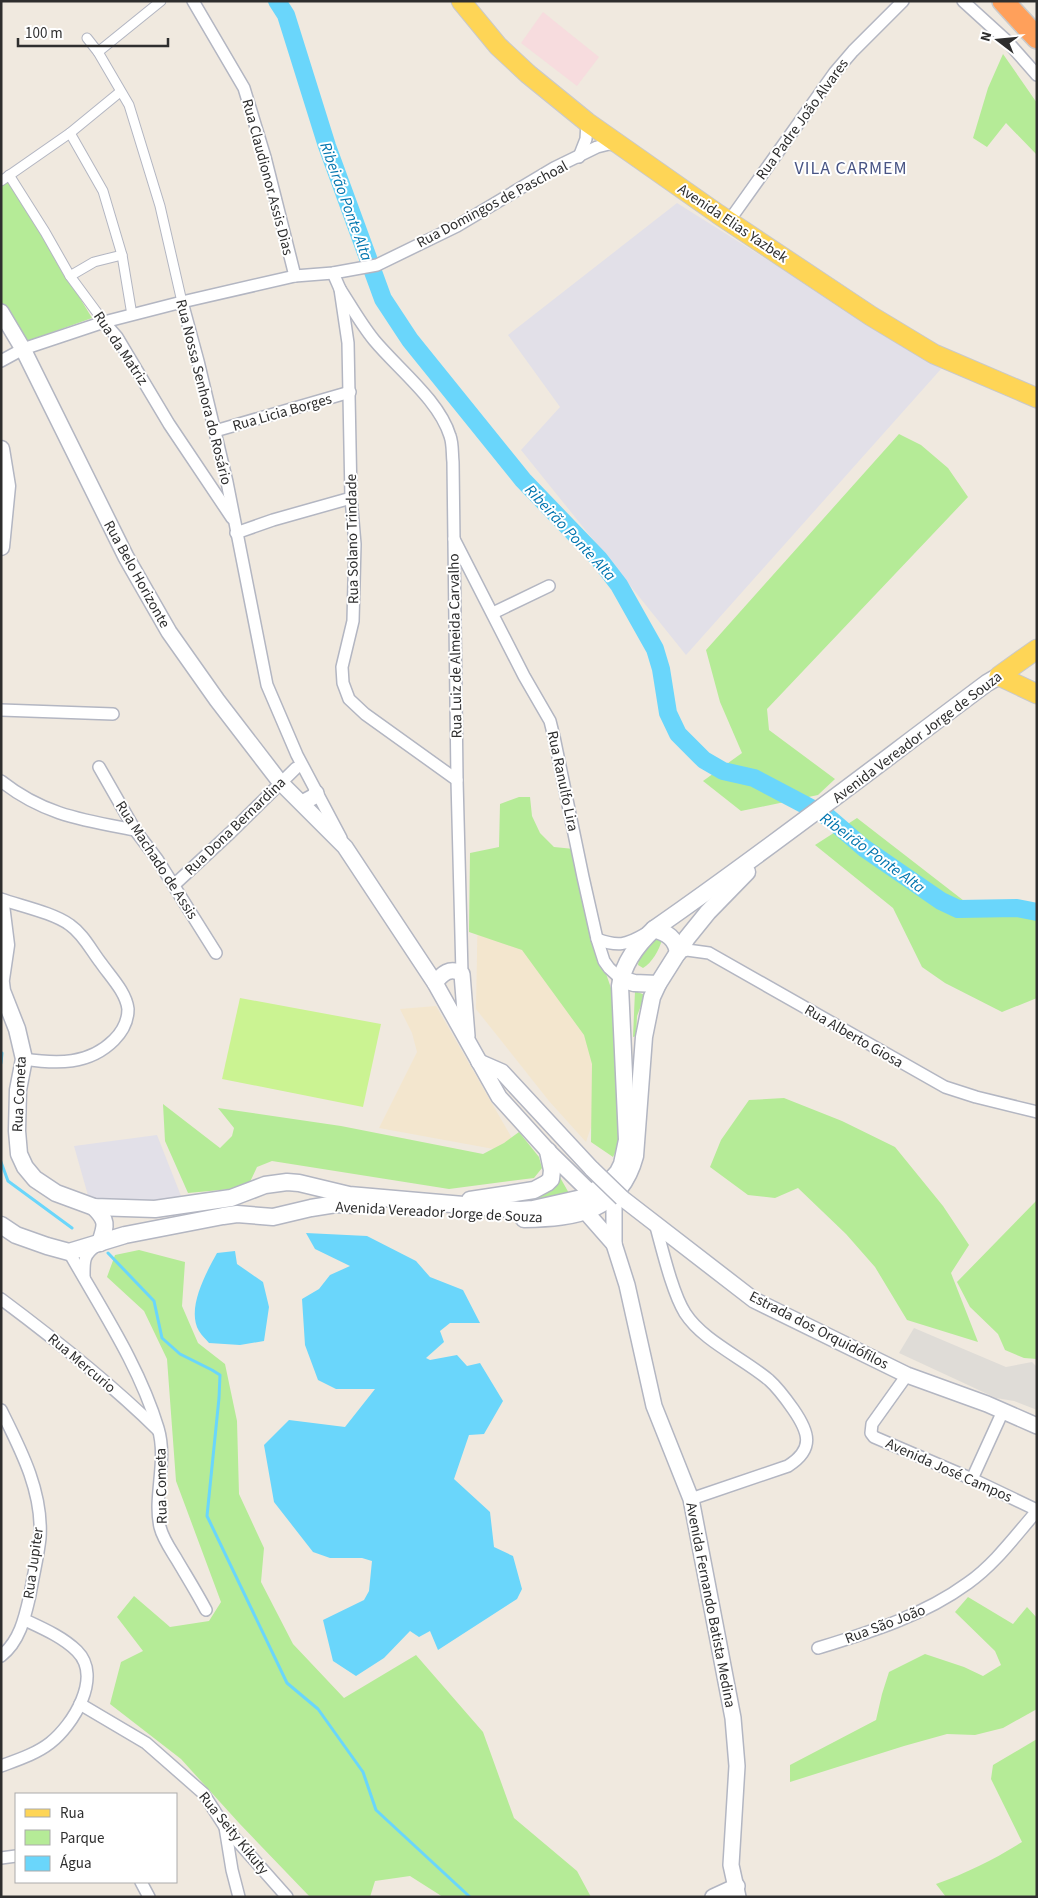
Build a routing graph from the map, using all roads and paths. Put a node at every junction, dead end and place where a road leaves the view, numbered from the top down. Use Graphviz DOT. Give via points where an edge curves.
graph roads {
  1 [pos="160,1"];
  2 [pos="193,1"];
  3 [pos="461,1"];
  4 [pos="903,1"];
  5 [pos="963,1"];
  6 [pos="1004,3"];
  7 [pos="87,38"];
  8 [pos="1037,38"];
  9 [pos="98,52"];
  10 [pos="1037,75"];
  11 [pos="120,92"];
  12 [pos="587,122"];
  13 [pos="70,133"];
  14 [pos="621,145"];
  15 [pos="579,157"];
  16 [pos="5,178"];
  17 [pos="728,221"];
  18 [pos="122,255"];
  19 [pos="334,273"];
  20 [pos="70,276"];
  21 [pos="295,276"];
  22 [pos="340,289"];
  23 [pos="182,302"];
  24 [pos="1,312"];
  25 [pos="132,315"];
  26 [pos="104,322"];
  27 [pos="373,339"];
  28 [pos="348,343"];
  29 [pos="23,349"];
  30 [pos="1,361"];
  31 [pos="350,392"];
  32 [pos="1037,398"];
  33 [pos="215,432"];
  34 [pos="1,449"];
  35 [pos="351,498"];
  36 [pos="235,527"];
  37 [pos="454,537"];
  38 [pos="1,547"];
  39 [pos="549,586"];
  40 [pos="493,612"];
  41 [pos="1037,649"];
  42 [pos="1018,662"];
  43 [pos="999,676"];
  44 [pos="1030,691"];
  45 [pos="1,710"];
  46 [pos="113,714"];
  47 [pos="296,755"];
  48 [pos="99,767"];
  49 [pos="296,768"];
  50 [pos="307,773"];
  51 [pos="457,780"];
  52 [pos="1,782"];
  53 [pos="280,782"];
  54 [pos="316,793"];
  55 [pos="302,803"];
  56 [pos="135,830"];
  57 [pos="774,844"];
  58 [pos="345,847"];
  59 [pos="174,885"];
  60 [pos="1,899"];
  61 [pos="1,906"];
  62 [pos="654,929"];
  63 [pos="597,939"];
  64 [pos="3,944"];
  65 [pos="216,953"];
  66 [pos="678,953"];
  67 [pos="462,974"];
  68 [pos="1,979"];
  69 [pos="621,979"];
  70 [pos="1,983"];
  71 [pos="435,983"];
  72 [pos="658,984"];
  73 [pos="465,997"];
  74 [pos="443,998"];
  75 [pos="1,1023"];
  76 [pos="17,1029"];
  77 [pos="468,1041"];
  78 [pos="24,1059"];
  79 [pos="479,1062"];
  80 [pos="502,1072"];
  81 [pos="499,1097"];
  82 [pos="1037,1112"];
  83 [pos="548,1151"];
  84 [pos="265,1185"];
  85 [pos="591,1193"];
  86 [pos="618,1197"];
  87 [pos="448,1203"];
  88 [pos="94,1207"];
  89 [pos="585,1211"];
  90 [pos="273,1217"];
  91 [pos="655,1223"];
  92 [pos="1,1225"];
  93 [pos="100,1243"];
  94 [pos="614,1244"];
  95 [pos="69,1252"];
  96 [pos="84,1279"];
  97 [pos="1,1299"];
  98 [pos="907,1376"];
  99 [pos="1,1410"];
  100 [pos="1003,1411"];
  101 [pos="1037,1426"];
  102 [pos="159,1431"];
  103 [pos="972,1479"];
  104 [pos="691,1499"];
  105 [pos="1037,1511"];
  106 [pos="206,1610"];
  107 [pos="25,1620"];
  108 [pos="818,1648"];
  109 [pos="1,1656"];
  110 [pos="80,1704"];
  111 [pos="1,1766"];
  112 [pos="225,1827"];
  113 [pos="15,1856"];
  114 [pos="1,1858"];
  115 [pos="142,1883"];
  116 [pos="738,1892"];
  117 [pos="149,1897"];
  118 [pos="239,1897"];
  119 [pos="287,1897"];
  120 [pos="713,1897"];
  1 -- 9 [label="street"];
  2 -- 21 [label="street, Rua Claudionor Assis Dias" via="248,97"];
  3 -- 12 [label="main road, Avenida Elias Yazbek" via="498,46"];
  4 -- 17 [label="street, Rua Padre João Alvares" via="835,72"];
  5 -- 10 [label="street" via="1007,41"];
  6 -- 8 [label="highway"];
  7 -- 9 [label="street, Rua Nossa Senhora do Rosário"];
  9 -- 11 [label="street, Rua Nossa Senhora do Rosário"];
  11 -- 13 [label="street"];
  11 -- 23 [label="street, Rua Nossa Senhora do Rosário" via="129,105 155,187"];
  12 -- 14 [label="main road, Avenida Elias Yazbek"];
  12 -- 15 [label="street, Rua Domingos de Paschoal" via="586,139"];
  13 -- 16 [label="street"];
  13 -- 18 [label="street" via="103,191"];
  14 -- 15 [label="street, Rua Domingos de Paschoal" via="609,144"];
  14 -- 17 [label="main road, Avenida Elias Yazbek"];
  15 -- 19 [label="street, Rua Domingos de Paschoal" via="540,176 457,226 376,264"];
  16 -- 20 [label="street, Rua da Matriz" via="45,232"];
  17 -- 32 [label="main road, Avenida Elias Yazbek" via="934,354"];
  18 -- 20 [label="street" via="94,262"];
  18 -- 25 [label="street"];
  19 -- 21 [label="street, Rua Domingos de Paschoal"];
  19 -- 22 [label="street, Rua Solano Trindade"];
  20 -- 26 [label="street, Rua da Matriz"];
  21 -- 23 [label="street, Rua Domingos de Paschoal"];
  22 -- 27 [label="street, Rua Luiz de Almeida Carvalho"];
  22 -- 28 [label="street, Rua Solano Trindade"];
  23 -- 25 [label="street, Rua Domingos de Paschoal"];
  23 -- 33 [label="street, Rua Nossa Senhora do Rosário"];
  24 -- 29 [label="street, Rua Belo Horizonte"];
  25 -- 26 [label="street, Rua Domingos de Paschoal"];
  26 -- 29 [label="street, Rua Domingos de Paschoal"];
  26 -- 36 [label="street, Rua da Matriz" via="117,337"];
  27 -- 28 [label="street" via="360,334"];
  27 -- 37 [label="street, Rua Luiz de Almeida Carvalho" via="426,396 442,417 450,436"];
  28 -- 31 [label="street, Rua Solano Trindade"];
  29 -- 30 [label="street, Rua Domingos de Paschoal"];
  29 -- 53 [label="street, Rua Belo Horizonte" via="126,557 165,626"];
  31 -- 33 [label="street, Rua Licia Borges"];
  31 -- 35 [label="street, Rua Solano Trindade"];
  33 -- 36 [label="street, Rua Nossa Senhora do Rosário"];
  34 -- 38 [label="main road" via="7,486"];
  35 -- 36 [label="street"];
  35 -- 51 [label="street, Rua Solano Trindade" via="355,584 353,621 342,668 343,683 350,700 365,714"];
  36 -- 47 [label="street, Rua Nossa Senhora do Rosário" via="267,685"];
  37 -- 40 [label="street, Rua Ranulfo Lira"];
  37 -- 51 [label="street, Rua Luiz de Almeida Carvalho"];
  39 -- 40 [label="street"];
  40 -- 63 [label="street, Rua Ranulfo Lira" via="520,669 550,720"];
  41 -- 42 [label="main road, Avenida Vereador Jorge de Souza"];
  42 -- 43 [label="main road, Avenida Vereador Jorge de Souza"];
  42 -- 44 [label="main road" via="1018,678"];
  43 -- 44 [label="main road"];
  43 -- 57 [label="main road, Avenida Vereador Jorge de Souza"];
  45 -- 46 [label="street"];
  47 -- 49 [label="street, Rua Nossa Senhora do Rosário"];
  47 -- 50 [label="street, Rua Nossa Senhora do Rosário"];
  48 -- 56 [label="street, Rua Machado de Assis"];
  49 -- 50 [label="street"];
  49 -- 53 [label="street, Rua Dona Bernardina"];
  50 -- 54 [label="street, Rua Nossa Senhora do Rosário"];
  51 -- 67 [label="street, Rua Luiz de Almeida Carvalho"];
  52 -- 56 [label="street" via="50,811"];
  53 -- 55 [label="street, Rua Belo Horizonte"];
  53 -- 59 [label="street, Rua Dona Bernardina"];
  54 -- 55 [label="street"];
  54 -- 58 [label="street, Rua Nossa Senhora do Rosário"];
  55 -- 58 [label="street, Rua Belo Horizonte"];
  56 -- 59 [label="street, Rua Machado de Assis"];
  57 -- 62 [label="main road, Avenida Vereador Jorge de Souza"];
  57 -- 66 [label="main road, Avenida Vereador Jorge de Souza" via="708,912"];
  58 -- 71 [label="street"];
  59 -- 65 [label="street, Rua Machado de Assis"];
  60 -- 78 [label="street" via="69,924 116,984 128,1008 127,1020 120,1033 105,1049 84,1059 50,1063"];
  61 -- 64 [label="main road"];
  62 -- 63 [label="street, Avenida Vereador Jorge de Souza" via="624,944 612,945"];
  62 -- 66 [label="main road" via="668,934 677,945"];
  62 -- 69 [label="main road, Avenida Vereador Jorge de Souza" via="638,944"];
  63 -- 69 [label="street, Rua Ranulfo Lira" via="604,961"];
  64 -- 68 [label="main road"];
  66 -- 72 [label="main road, Avenida Vereador Jorge de Souza"];
  66 -- 82 [label="street, Rua Alberto Giosa" via="687,950 709,953 946,1087"];
  67 -- 71 [label="street" via="448,971"];
  67 -- 73 [label="street, Rua Luiz de Almeida Carvalho"];
  69 -- 72 [label="main road"];
  69 -- 85 [label="main road, Avenida Vereador Jorge de Souza" via="627,1140 618,1172"];
  70 -- 76 [label="main road, Rua Cometa"];
  71 -- 74 [label="street"];
  72 -- 86 [label="main road, Avenida Vereador Jorge de Souza" via="644,1037 635,1156"];
  73 -- 74 [label="street" via="459,1001"];
  73 -- 77 [label="street, Rua Luiz de Almeida Carvalho"];
  74 -- 77 [label="street"];
  75 -- 76 [label="main road"];
  76 -- 78 [label="main road, Rua Cometa"];
  77 -- 79 [label="street"];
  78 -- 88 [label="main road, Rua Cometa" via="18,1090 17,1130 19,1154 25,1167 35,1179 56,1193"];
  79 -- 80 [label="street"];
  79 -- 81 [label="street"];
  80 -- 81 [label="street"];
  80 -- 86 [label="street, Estrada dos Orquidófilos, bridge"];
  81 -- 83 [label="street"];
  83 -- 85 [label="street"];
  83 -- 87 [label="main road" via="551,1179 541,1187"];
  84 -- 87 [label="main road, Avenida Vereador Jorge de Souza" via="300,1183 341,1194"];
  84 -- 88 [label="main road, Avenida Vereador Jorge de Souza" via="230,1198 155,1209"];
  84 -- 90 [label="main road" via="256,1202 260,1210"];
  85 -- 87 [label="main road, Avenida Vereador Jorge de Souza" via="552,1206 520,1210"];
  86 -- 89 [label="main road, Avenida Vereador Jorge de Souza"];
  86 -- 91 [label="street, Estrada dos Orquidófilos"];
  86 -- 94 [label="street, Avenida Fernando Batista Medina"];
  88 -- 93 [label="main road" via="105,1222"];
  89 -- 90 [label="main road, Avenida Vereador Jorge de Souza" via="553,1218 516,1219 336,1204"];
  89 -- 94 [label="street, Avenida Fernando Batista Medina"];
  90 -- 93 [label="main road, Avenida Vereador Jorge de Souza" via="223,1216"];
  91 -- 98 [label="street, Estrada dos Orquidófilos" via="754,1300"];
  91 -- 104 [label="street" via="686,1315 704,1333 769,1380 787,1400 804,1426 807,1438 798,1459 788,1466"];
  92 -- 95 [label="main road" via="16,1235"];
  93 -- 95 [label="main road"];
  93 -- 96 [label="street" via="88,1251 84,1261"];
  94 -- 104 [label="street, Avenida Fernando Batista Medina" via="629,1293 654,1406"];
  95 -- 96 [label="street, Rua Cometa"];
  96 -- 102 [label="street, Rua Cometa" via="138,1376"];
  97 -- 102 [label="street, Rua Mercurio" via="80,1359"];
  98 -- 100 [label="street, Estrada dos Orquidófilos"];
  98 -- 103 [label="street, Avenida José Campos" via="872,1424 871,1434"];
  99 -- 107 [label="street, Rua Jupiter" via="32,1479 39,1509 40,1537"];
  100 -- 101 [label="street, Estrada dos Orquidófilos"];
  100 -- 103 [label="street"];
  102 -- 106 [label="street, Rua Cometa" via="162,1450 160,1526"];
  103 -- 105 [label="street, Avenida José Campos"];
  104 -- 116 [label="street, Avenida Fernando Batista Medina" via="733,1718 737,1766 731,1865"];
  105 -- 108 [label="street, Rua São João" via="969,1583 926,1610 880,1629"];
  107 -- 109 [label="street, Rua Jupiter" via="13,1644"];
  107 -- 110 [label="street" via="78,1651 88,1677"];
  110 -- 111 [label="street" via="50,1743"];
  110 -- 112 [label="street, Rua Seity Kikuty" via="146,1743 203,1793"];
  112 -- 118 [label="street"];
  112 -- 119 [label="street, Rua Seity Kikuty"];
  113 -- 114 [label="street"];
  115 -- 117 [label="street"];
  116 -- 120 [label="street"];
}
